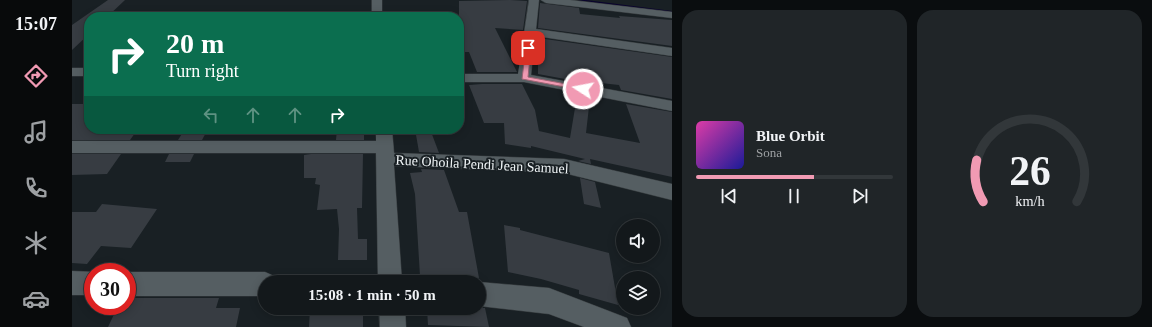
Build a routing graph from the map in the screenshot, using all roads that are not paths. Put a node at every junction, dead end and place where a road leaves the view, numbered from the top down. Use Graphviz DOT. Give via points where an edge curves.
graph roads {
  1 [pos="377,0"];
  2 [pos="534,0"];
  3 [pos="546,0"];
  4 [pos="378,12"];
  5 [pos="672,15"];
  6 [pos="530,32"];
  7 [pos="672,52"];
  8 [pos="72,72"];
  9 [pos="84,72"];
  10 [pos="464,78"];
  11 [pos="524,78"];
  12 [pos="672,106"];
  13 [pos="384,145"];
  14 [pos="72,147"];
  15 [pos="672,192"];
  16 [pos="390,275"];
  17 [pos="72,283"];
  18 [pos="84,283"];
  19 [pos="136,284"];
  20 [pos="258,284"];
  21 [pos="486,295"];
  22 [pos="392,315"];
  23 [pos="393,327"];
  24 [pos="618,327"];
  1 -- 4 [label="street"];
  2 -- 6 [label="street"];
  3 -- 5 [label="street"];
  6 -- 7 [label="street"];
  6 -- 11 [label="street"];
  8 -- 9 [label="street"];
  10 -- 11 [label="street"];
  11 -- 12 [label="street"];
  13 -- 14 [label="street, Rue Ohoila Pendi Jean Samuel"];
  13 -- 15 [label="street, Rue Ohoila Pendi Jean Samuel" via="564,166"];
  13 -- 16 [label="street"];
  17 -- 18 [label="street"];
  19 -- 20 [label="street"];
  21 -- 24 [label="street" via="549,301"];
  22 -- 23 [label="street"];
}
